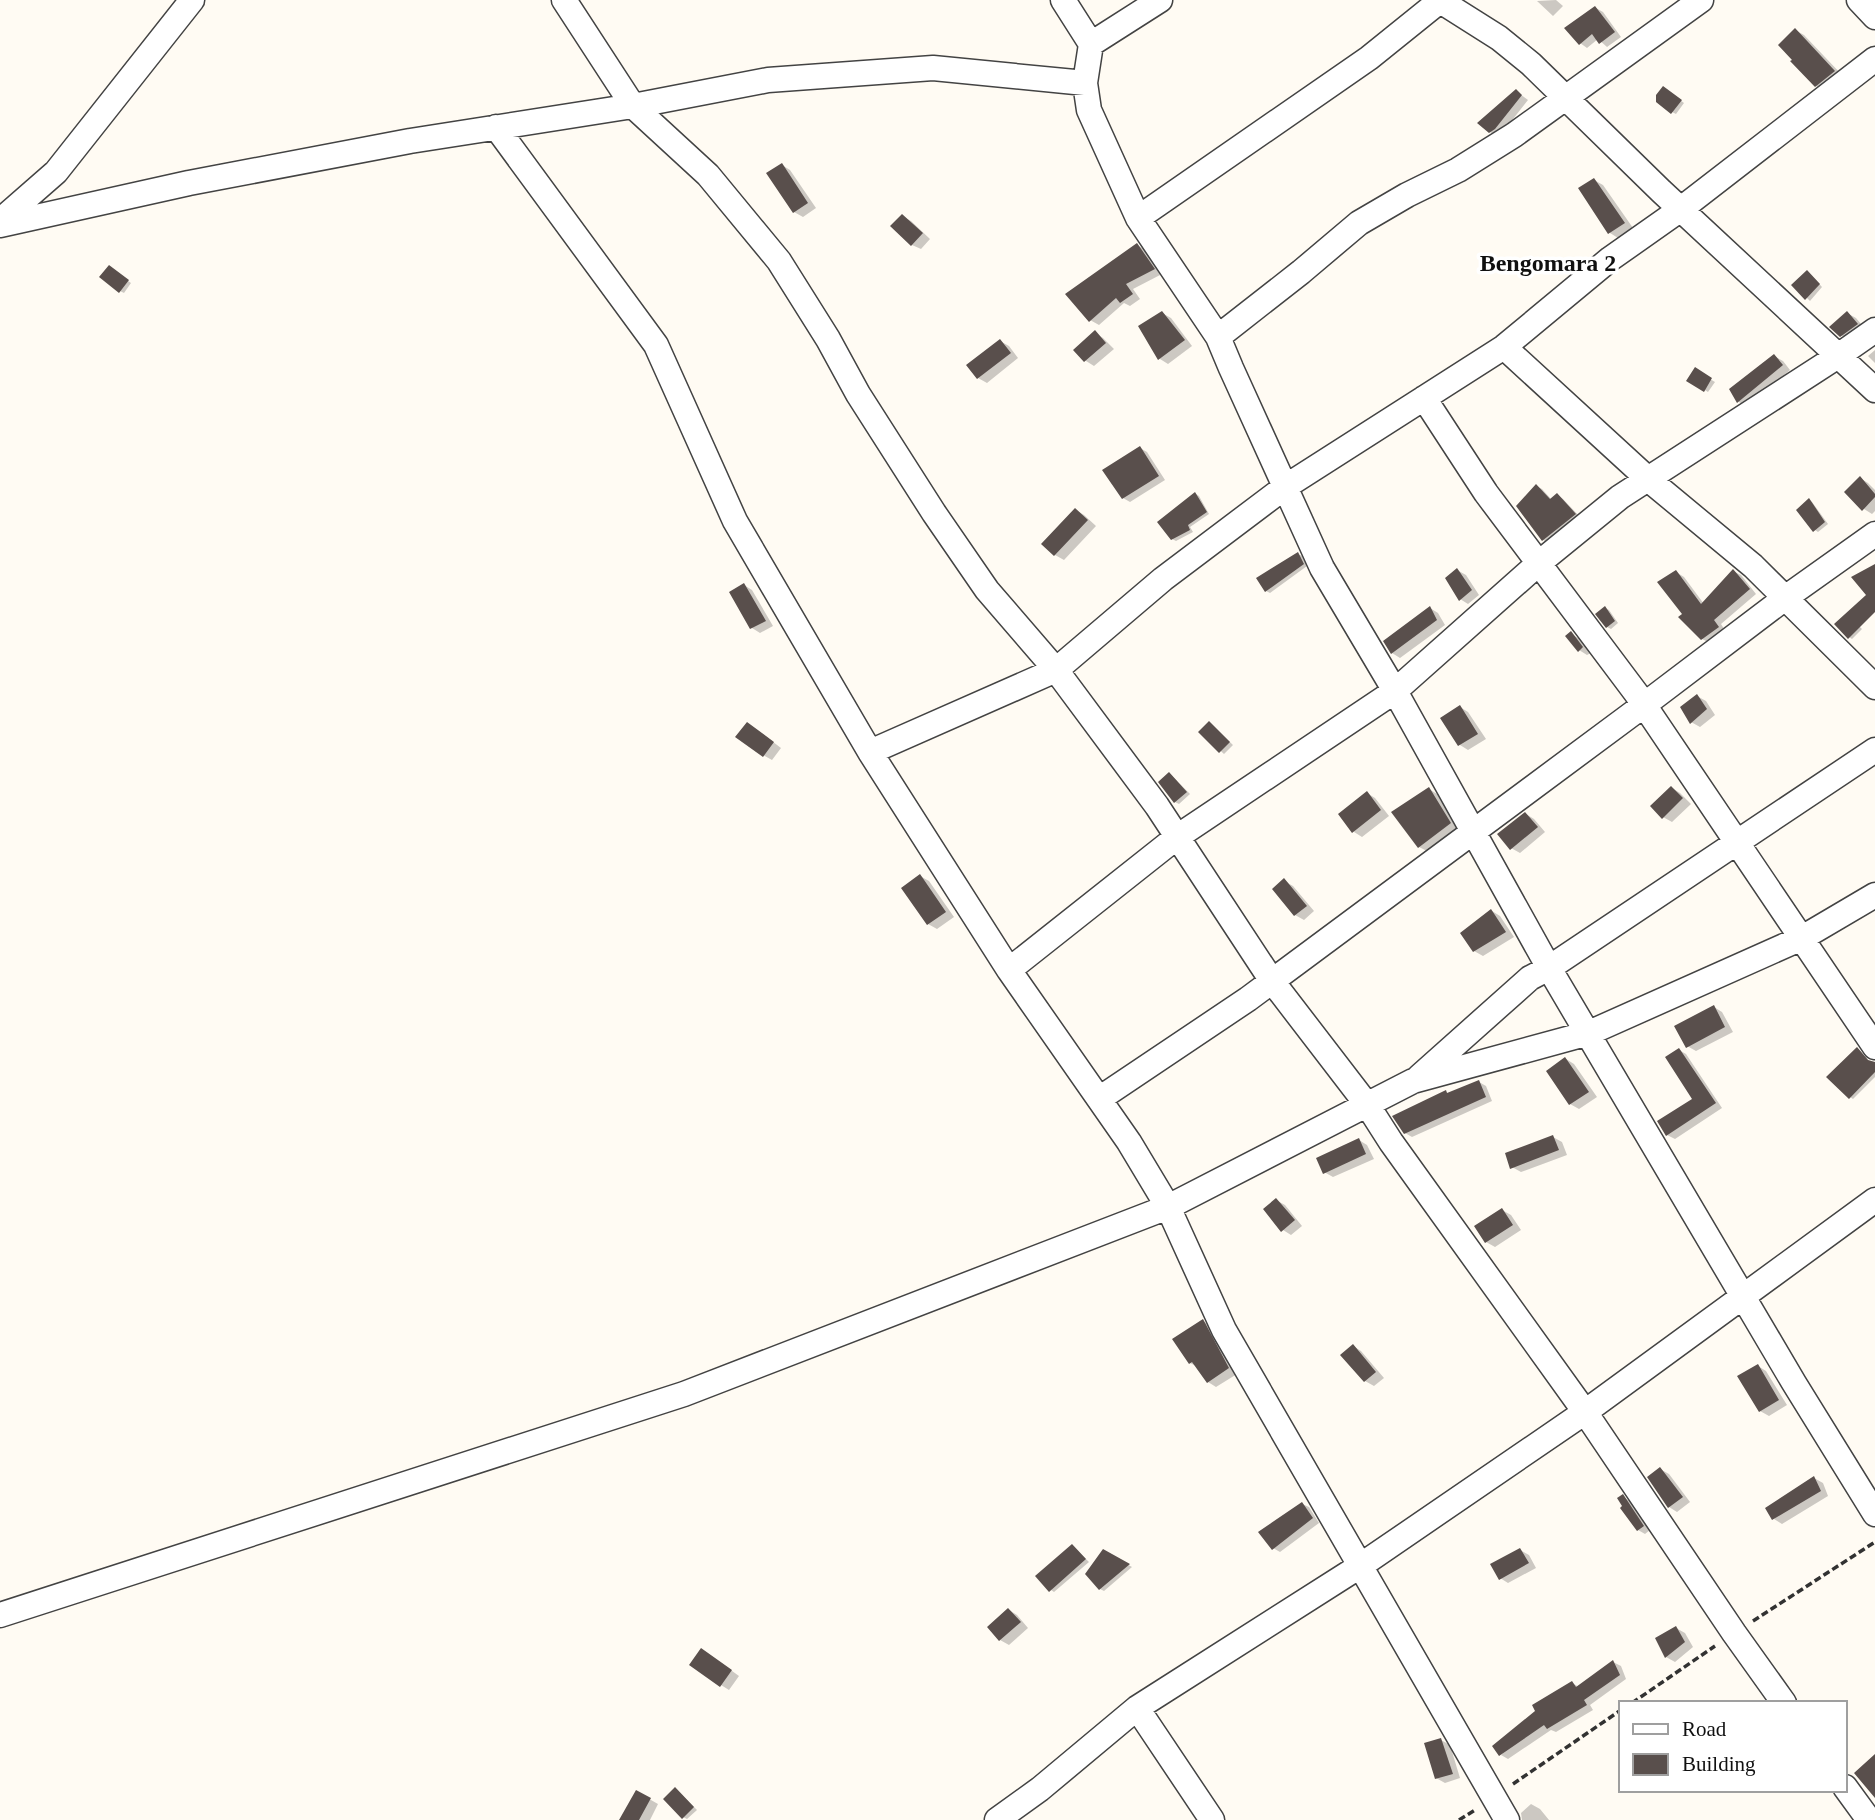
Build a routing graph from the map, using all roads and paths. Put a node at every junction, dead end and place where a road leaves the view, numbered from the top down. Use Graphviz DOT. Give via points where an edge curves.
graph roads {
  1 [pos="192,0"];
  2 [pos="565,0"];
  3 [pos="1063,0"];
  4 [pos="1160,0"];
  5 [pos="1440,0"];
  6 [pos="1701,0"];
  7 [pos="1859,0"];
  8 [pos="1875,16"];
  9 [pos="1091,44"];
  10 [pos="1875,59"];
  11 [pos="1085,83"];
  12 [pos="1565,98"];
  13 [pos="633,106"];
  14 [pos="496,127"];
  15 [pos="1681,209"];
  16 [pos="1138,218"];
  17 [pos="0,223"];
  18 [pos="1875,330"];
  19 [pos="1218,337"];
  20 [pos="1504,347"];
  21 [pos="1838,356"];
  22 [pos="1875,390"];
  23 [pos="1424,398"];
  24 [pos="1648,479"];
  25 [pos="1285,487"];
  26 [pos="1875,534"];
  27 [pos="1539,563"];
  28 [pos="1785,598"];
  29 [pos="1056,670"];
  30 [pos="1875,687"];
  31 [pos="1395,691"];
  32 [pos="1644,705"];
  33 [pos="1875,750"];
  34 [pos="870,751"];
  35 [pos="1473,832"];
  36 [pos="1177,837"];
  37 [pos="1738,842"];
  38 [pos="1875,895"];
  39 [pos="1802,938"];
  40 [pos="1549,968"];
  41 [pos="1009,970"];
  42 [pos="1272,981"];
  43 [pos="1589,1034"];
  44 [pos="1875,1047"];
  45 [pos="1413,1081"];
  46 [pos="1099,1099"];
  47 [pos="1368,1106"];
  48 [pos="1875,1200"];
  49 [pos="1168,1207"];
  50 [pos="1742,1297"];
  51 [pos="1585,1412"];
  52 [pos="1875,1514"];
  53 [pos="1360,1566"];
  54 [pos="0,1615"];
  55 [pos="1783,1701"];
  56 [pos="1137,1708"];
  57 [pos="1619,1711"];
  58 [pos="1847,1790"];
  59 [pos="1493,1798"];
  60 [pos="997,1820"];
  61 [pos="1212,1820"];
  62 [pos="1459,1820"];
  63 [pos="1507,1820"];
  64 [pos="1869,1820"];
  1 -- 17 [label="street" via="56,172"];
  2 -- 13 [label="street"];
  3 -- 9 [label="street"];
  4 -- 9 [label="street"];
  5 -- 12 [label="street" via="1499,38"];
  5 -- 16 [label="street" via="1368,58"];
  6 -- 12 [label="street"];
  7 -- 8 [label="street"];
  9 -- 11 [label="street"];
  10 -- 15 [label="street"];
  11 -- 13 [label="street" via="933,68 768,80"];
  11 -- 16 [label="street" via="1089,110"];
  12 -- 15 [label="street"];
  12 -- 19 [label="street" via="1458,170 1359,223"];
  13 -- 14 [label="street"];
  13 -- 29 [label="street" via="708,175 779,261 934,513 987,590"];
  14 -- 17 [label="street"];
  14 -- 34 [label="street" via="656,345 735,522"];
  15 -- 20 [label="street" via="1610,259"];
  15 -- 21 [label="street"];
  16 -- 19 [label="street"];
  18 -- 21 [label="street"];
  19 -- 25 [label="street"];
  20 -- 23 [label="street"];
  20 -- 24 [label="street"];
  21 -- 22 [label="street"];
  21 -- 24 [label="street"];
  23 -- 25 [label="street"];
  23 -- 27 [label="street"];
  24 -- 27 [label="street"];
  24 -- 28 [label="street"];
  25 -- 29 [label="street" via="1163,579"];
  25 -- 31 [label="street" via="1322,568"];
  26 -- 28 [label="street"];
  27 -- 31 [label="street"];
  27 -- 32 [label="street"];
  28 -- 30 [label="street"];
  28 -- 32 [label="street"];
  29 -- 34 [label="street"];
  29 -- 36 [label="street"];
  31 -- 35 [label="street"];
  31 -- 36 [label="street"];
  32 -- 35 [label="street"];
  32 -- 37 [label="street"];
  33 -- 37 [label="street"];
  34 -- 41 [label="street"];
  35 -- 40 [label="street"];
  35 -- 42 [label="street"];
  36 -- 41 [label="street"];
  36 -- 42 [label="street"];
  37 -- 39 [label="street"];
  37 -- 40 [label="street"];
  38 -- 39 [label="street"];
  39 -- 43 [label="street"];
  39 -- 44 [label="street"];
  40 -- 43 [label="street"];
  40 -- 45 [label="street" via="1530,978"];
  41 -- 46 [label="street"];
  42 -- 46 [label="street"];
  42 -- 47 [label="street"];
  43 -- 45 [label="street"];
  43 -- 50 [label="street"];
  45 -- 47 [label="street"];
  46 -- 49 [label="street"];
  47 -- 49 [label="street"];
  47 -- 51 [label="street"];
  48 -- 50 [label="street"];
  49 -- 53 [label="street" via="1224,1330"];
  49 -- 54 [label="street" via="684,1394"];
  50 -- 51 [label="street"];
  50 -- 52 [label="street"];
  51 -- 53 [label="street"];
  51 -- 55 [label="street"];
  53 -- 56 [label="street"];
  53 -- 59 [label="street"];
  56 -- 60 [label="street"];
  56 -- 61 [label="street"];
  57 -- 59 [label="path"];
  58 -- 64 [label="street"];
  59 -- 62 [label="path"];
  59 -- 63 [label="street"];
}
